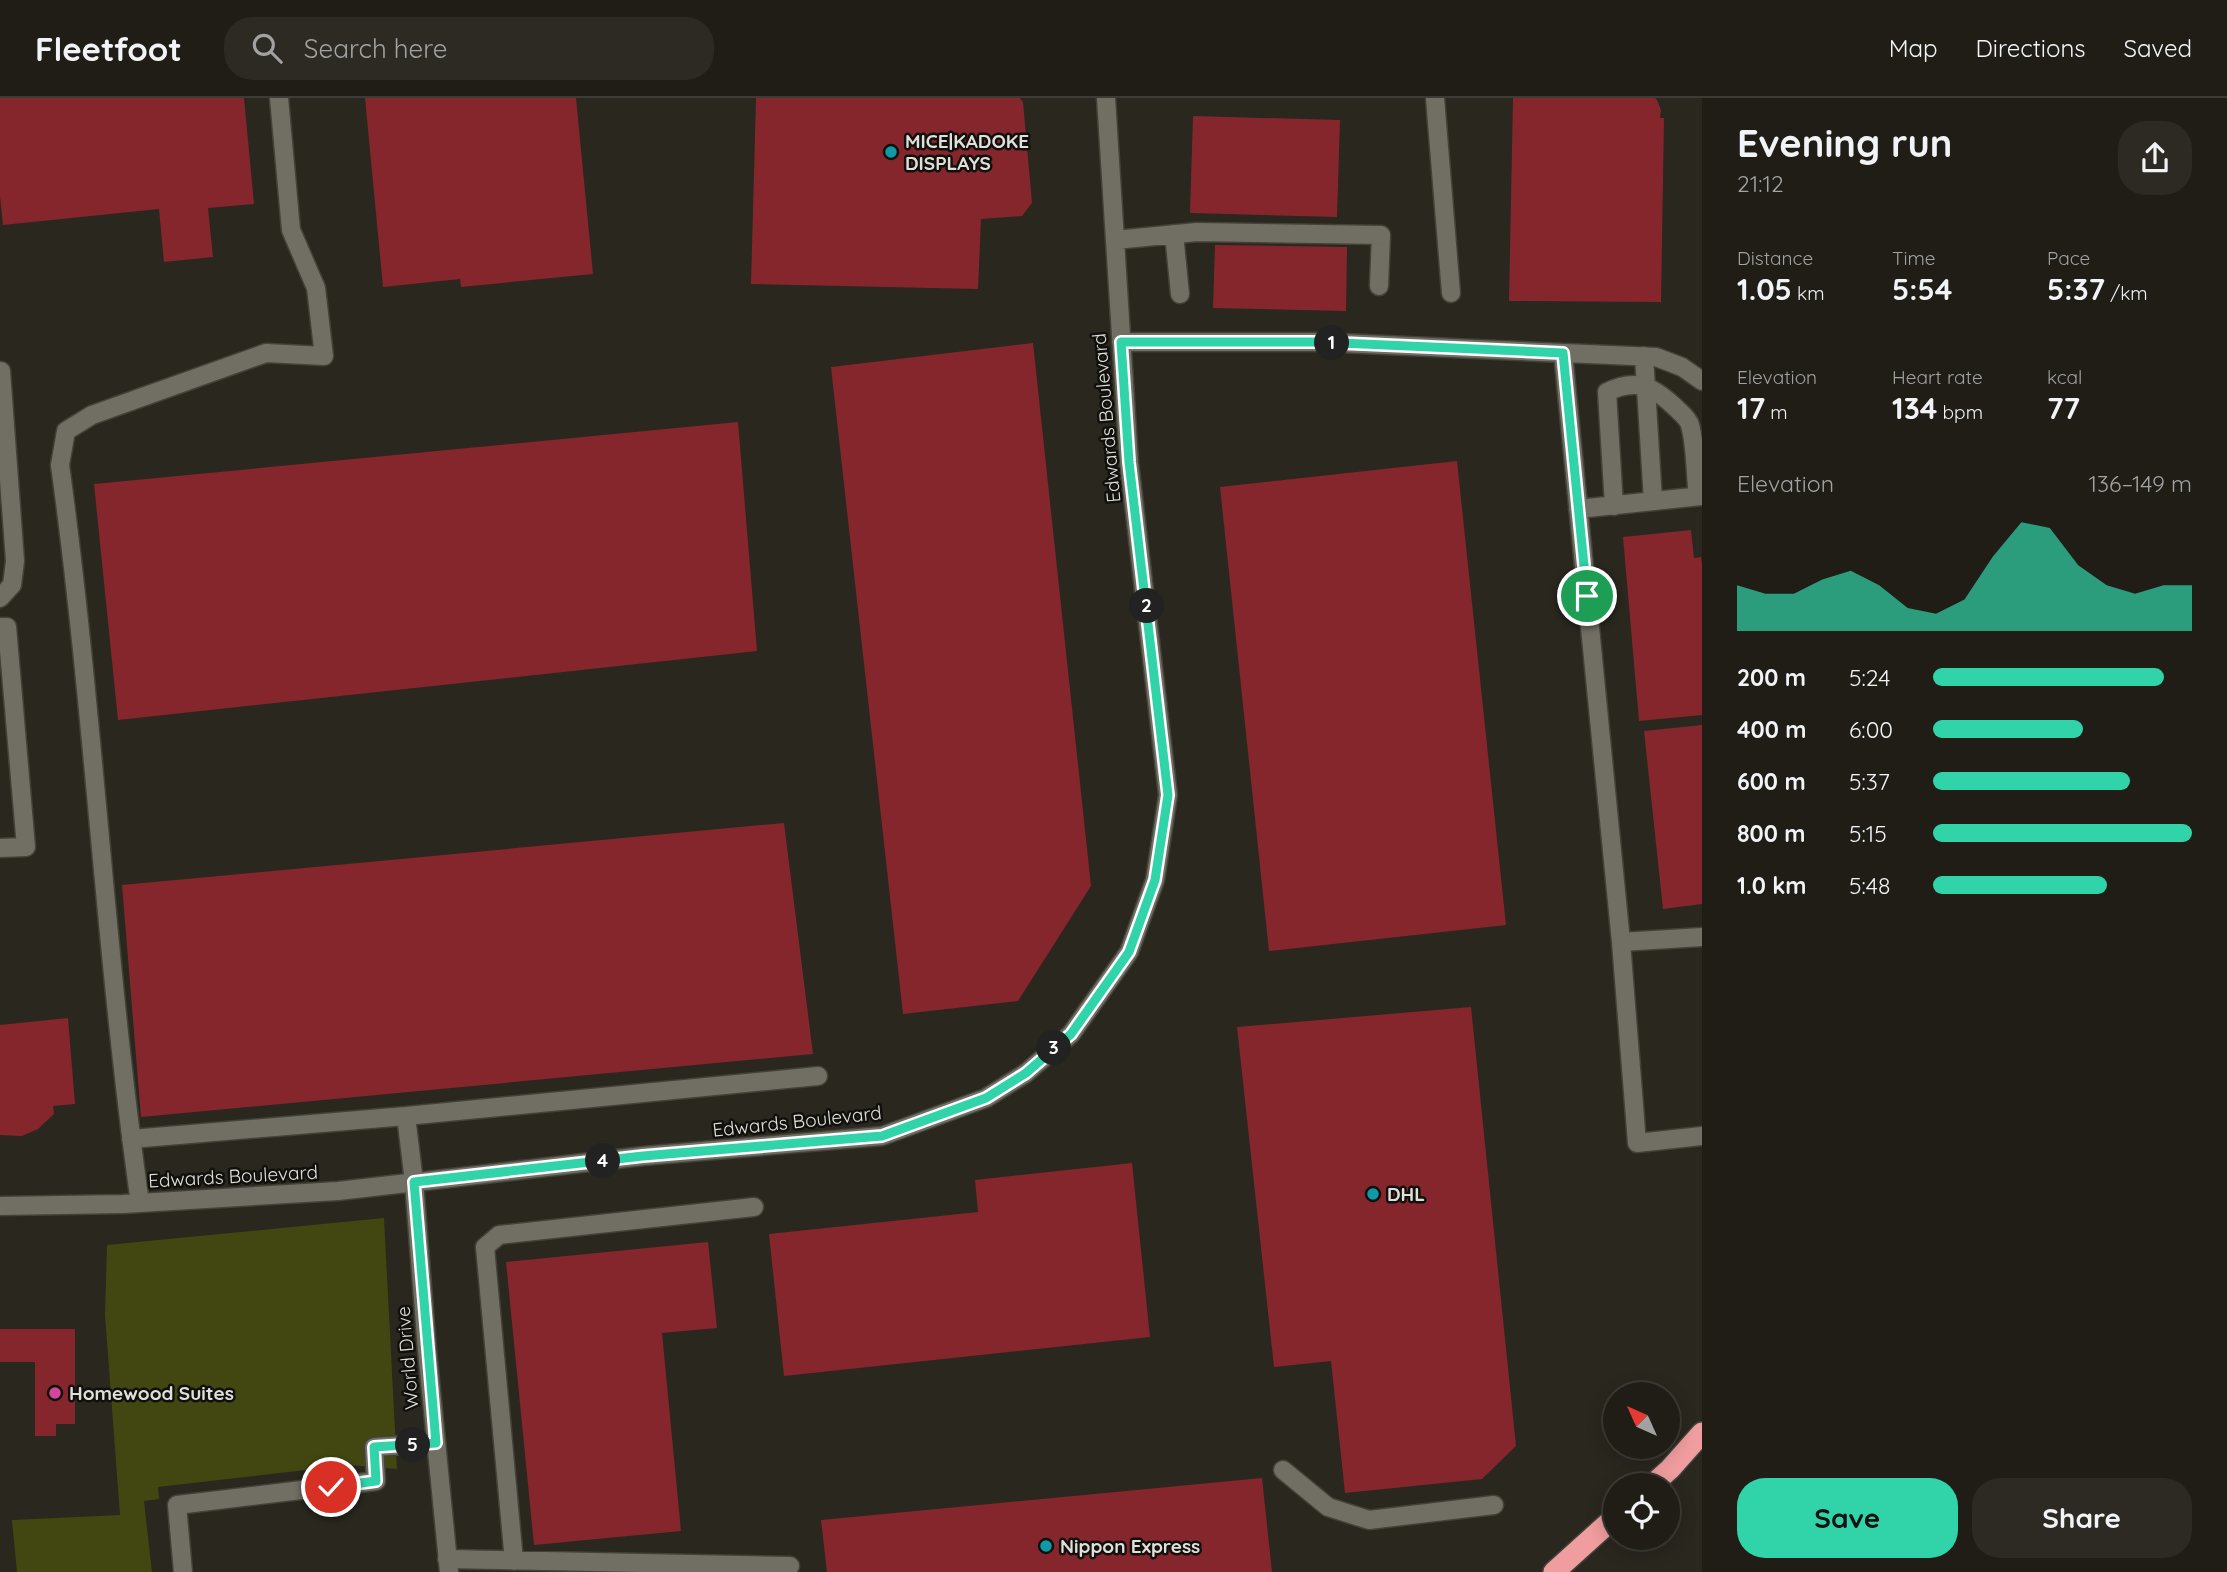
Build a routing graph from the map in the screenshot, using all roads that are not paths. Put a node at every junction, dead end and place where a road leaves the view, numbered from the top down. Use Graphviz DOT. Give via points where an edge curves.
graph roads {
  1 [pos="279,98"];
  2 [pos="1106,98"];
  3 [pos="1435,98"];
  4 [pos="1174,234"];
  5 [pos="1115,240"];
  6 [pos="1379,286"];
  7 [pos="1451,293"];
  8 [pos="1180,294"];
  9 [pos="1121,342"];
  10 [pos="1563,353"];
  11 [pos="1644,356"];
  12 [pos="1,371"];
  13 [pos="1702,381"];
  14 [pos="1648,387"];
  15 [pos="1700,496"];
  16 [pos="1653,501"];
  17 [pos="1614,506"];
  18 [pos="1578,509"];
  19 [pos="0,598"];
  20 [pos="0,627"];
  21 [pos="0,848"];
  22 [pos="1702,937"];
  23 [pos="1621,942"];
  24 [pos="818,1076"];
  25 [pos="406,1116"];
  26 [pos="1702,1136"];
  27 [pos="131,1139"];
  28 [pos="414,1182"];
  29 [pos="140,1203"];
  30 [pos="0,1206"];
  31 [pos="754,1207"];
  32 [pos="1702,1433"];
  33 [pos="436,1443"];
  34 [pos="1283,1470"];
  35 [pos="1666,1473"];
  36 [pos="1494,1505"];
  37 [pos="1603,1528"];
  38 [pos="514,1561"];
  39 [pos="448,1566"];
  40 [pos="790,1566"];
  41 [pos="183,1572"];
  42 [pos="1554,1572"];
  1 -- 27 [label="street" via="291,230 316,288 324,356 266,354 92,415 66,431 60,465"];
  2 -- 5 [label="street, Edwards Boulevard"];
  3 -- 7 [label="street"];
  4 -- 5 [label="street"];
  4 -- 6 [label="street" via="1381,235"];
  4 -- 8 [label="street"];
  5 -- 9 [label="street, Edwards Boulevard"];
  9 -- 10 [label="street" via="1318,342"];
  9 -- 28 [label="street, Edwards Boulevard" via="1129,462 1168,795 1155,880 1129,952 1071,1034 1026,1073 986,1098 882,1136"];
  10 -- 11 [label="street"];
  10 -- 18 [label="street"];
  11 -- 13 [label="street" via="1674,363"];
  11 -- 14 [label="street"];
  12 -- 19 [label="street" via="15,561 12,586"];
  14 -- 15 [label="street" via="1689,421"];
  14 -- 16 [label="street"];
  14 -- 17 [label="street" via="1619,386 1607,392"];
  15 -- 16 [label="street"];
  16 -- 17 [label="street"];
  17 -- 18 [label="street"];
  18 -- 23 [label="street"];
  20 -- 21 [label="street" via="7,627 26,847"];
  22 -- 23 [label="street"];
  23 -- 26 [label="street" via="1637,1143"];
  24 -- 25 [label="street"];
  25 -- 27 [label="street"];
  25 -- 28 [label="street, World Drive"];
  27 -- 29 [label="street"];
  28 -- 29 [label="street, Edwards Boulevard"];
  28 -- 33 [label="street, World Drive"];
  29 -- 30 [label="street, Edwards Boulevard"];
  31 -- 38 [label="street" via="499,1235 485,1247"];
  32 -- 35 [label="highway"];
  33 -- 39 [label="street, World Drive"];
  33 -- 41 [label="street" via="374,1447 376,1481 177,1506"];
  34 -- 36 [label="street" via="1328,1507 1369,1520"];
  37 -- 42 [label="highway"];
  38 -- 39 [label="street"];
  38 -- 40 [label="street"];
}
